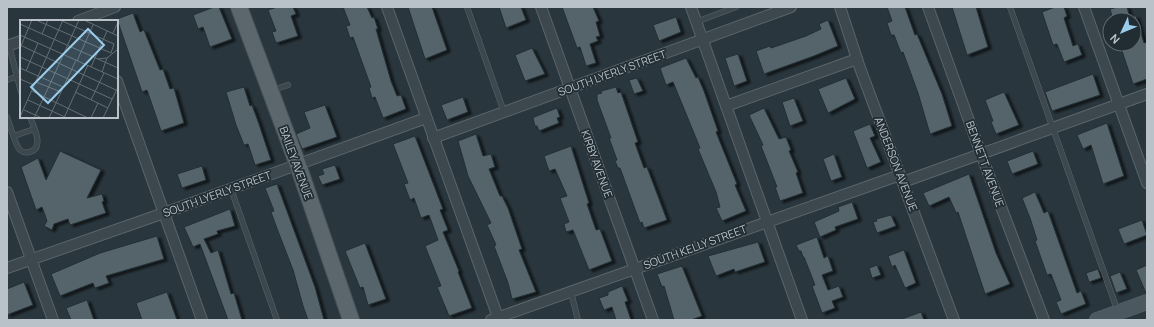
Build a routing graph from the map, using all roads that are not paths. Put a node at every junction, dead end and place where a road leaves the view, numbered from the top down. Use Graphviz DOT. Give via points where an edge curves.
graph roads {
  1 [pos="115,7"];
  2 [pos="239,7"];
  3 [pos="387,7"];
  4 [pos="467,7"];
  5 [pos="541,7"];
  6 [pos="691,7"];
  7 [pos="736,7"];
  8 [pos="791,7"];
  9 [pos="840,7"];
  10 [pos="928,7"];
  11 [pos="1010,7"];
  12 [pos="1084,7"];
  13 [pos="93,15"];
  14 [pos="80,20"];
  15 [pos="696,22"];
  16 [pos="703,40"];
  17 [pos="20,41"];
  18 [pos="8,46"];
  19 [pos="857,60"];
  20 [pos="16,77"];
  21 [pos="7,80"];
  22 [pos="118,84"];
  23 [pos="288,85"];
  24 [pos="570,88"];
  25 [pos="20,89"];
  26 [pos="270,91"];
  27 [pos="1147,94"];
  28 [pos="1119,104"];
  29 [pos="726,106"];
  30 [pos="504,112"];
  31 [pos="7,117"];
  32 [pos="30,118"];
  33 [pos="426,118"];
  34 [pos="1052,128"];
  35 [pos="34,129"];
  36 [pos="14,136"];
  37 [pos="433,138"];
  38 [pos="981,154"];
  39 [pos="298,165"];
  40 [pos="901,179"];
  41 [pos="1147,183"];
  42 [pos="231,189"];
  43 [pos="7,192"];
  44 [pos="164,213"];
  45 [pos="767,221"];
  46 [pos="31,259"];
  47 [pos="7,268"];
  48 [pos="635,269"];
  49 [pos="571,292"];
  50 [pos="1147,302"];
  51 [pos="1118,312"];
  52 [pos="496,319"];
  53 [pos="53,320"];
  54 [pos="202,320"];
  55 [pos="276,320"];
  56 [pos="351,320"];
  57 [pos="578,320"];
  58 [pos="653,320"];
  59 [pos="802,320"];
  60 [pos="954,320"];
  61 [pos="1044,320"];
  62 [pos="1099,320"];
  1 -- 13 [label="street"];
  2 -- 26 [label="main road, BAILEY AVENUE"];
  3 -- 33 [label="street"];
  4 -- 30 [label="lane"];
  5 -- 24 [label="street, KIRBY AVENUE"];
  6 -- 15 [label="street"];
  7 -- 15 [label="lane"];
  8 -- 16 [label="street, SOUTH LYERLY STREET"];
  9 -- 19 [label="street, ANDERSON AVENUE"];
  10 -- 38 [label="street, BENNETT AVENUE"];
  11 -- 34 [label="lane"];
  12 -- 28 [label="street"];
  13 -- 14 [label="street"];
  15 -- 16 [label="street"];
  16 -- 24 [label="street, SOUTH LYERLY STREET"];
  16 -- 29 [label="street"];
  17 -- 18 [label="street"];
  18 -- 20 [label="lane" via="14,59"];
  19 -- 29 [label="street"];
  19 -- 40 [label="street, ANDERSON AVENUE"];
  20 -- 21 [label="lane"];
  20 -- 25 [label="lane"];
  22 -- 44 [label="street"];
  23 -- 26 [label="lane"];
  24 -- 30 [label="street, SOUTH LYERLY STREET"];
  24 -- 48 [label="street, KIRBY AVENUE"];
  26 -- 39 [label="main road, BAILEY AVENUE"];
  27 -- 28 [label="street, SOUTH KELLY STREET"];
  28 -- 34 [label="street, SOUTH KELLY STREET"];
  28 -- 41 [label="street"];
  29 -- 45 [label="street"];
  30 -- 37 [label="street, SOUTH LYERLY STREET"];
  31 -- 36 [label="lane"];
  32 -- 35 [label="lane"];
  33 -- 37 [label="street"];
  33 -- 39 [label="street, SOUTH LYERLY STREET"];
  34 -- 38 [label="street, SOUTH KELLY STREET"];
  34 -- 51 [label="lane"];
  35 -- 36 [label="lane"];
  35 -- 36 [label="lane" via="38,140 36,148 30,152 25,153 19,149"];
  37 -- 52 [label="street"];
  38 -- 40 [label="street, SOUTH KELLY STREET"];
  38 -- 61 [label="street, BENNETT AVENUE"];
  39 -- 42 [label="street, SOUTH LYERLY STREET"];
  39 -- 56 [label="main road, BAILEY AVENUE"];
  40 -- 45 [label="street, SOUTH KELLY STREET"];
  40 -- 60 [label="street, ANDERSON AVENUE"];
  42 -- 44 [label="street, SOUTH LYERLY STREET"];
  42 -- 55 [label="lane"];
  43 -- 46 [label="street"];
  44 -- 46 [label="street, SOUTH LYERLY STREET"];
  44 -- 54 [label="street"];
  45 -- 48 [label="street, SOUTH KELLY STREET"];
  45 -- 59 [label="street"];
  46 -- 47 [label="street, SOUTH LYERLY STREET"];
  46 -- 53 [label="street"];
  48 -- 49 [label="street, SOUTH KELLY STREET"];
  48 -- 58 [label="street, KIRBY AVENUE"];
  49 -- 52 [label="street, SOUTH KELLY STREET"];
  49 -- 57 [label="lane"];
  50 -- 51 [label="main road"];
  51 -- 62 [label="main road"];
}
